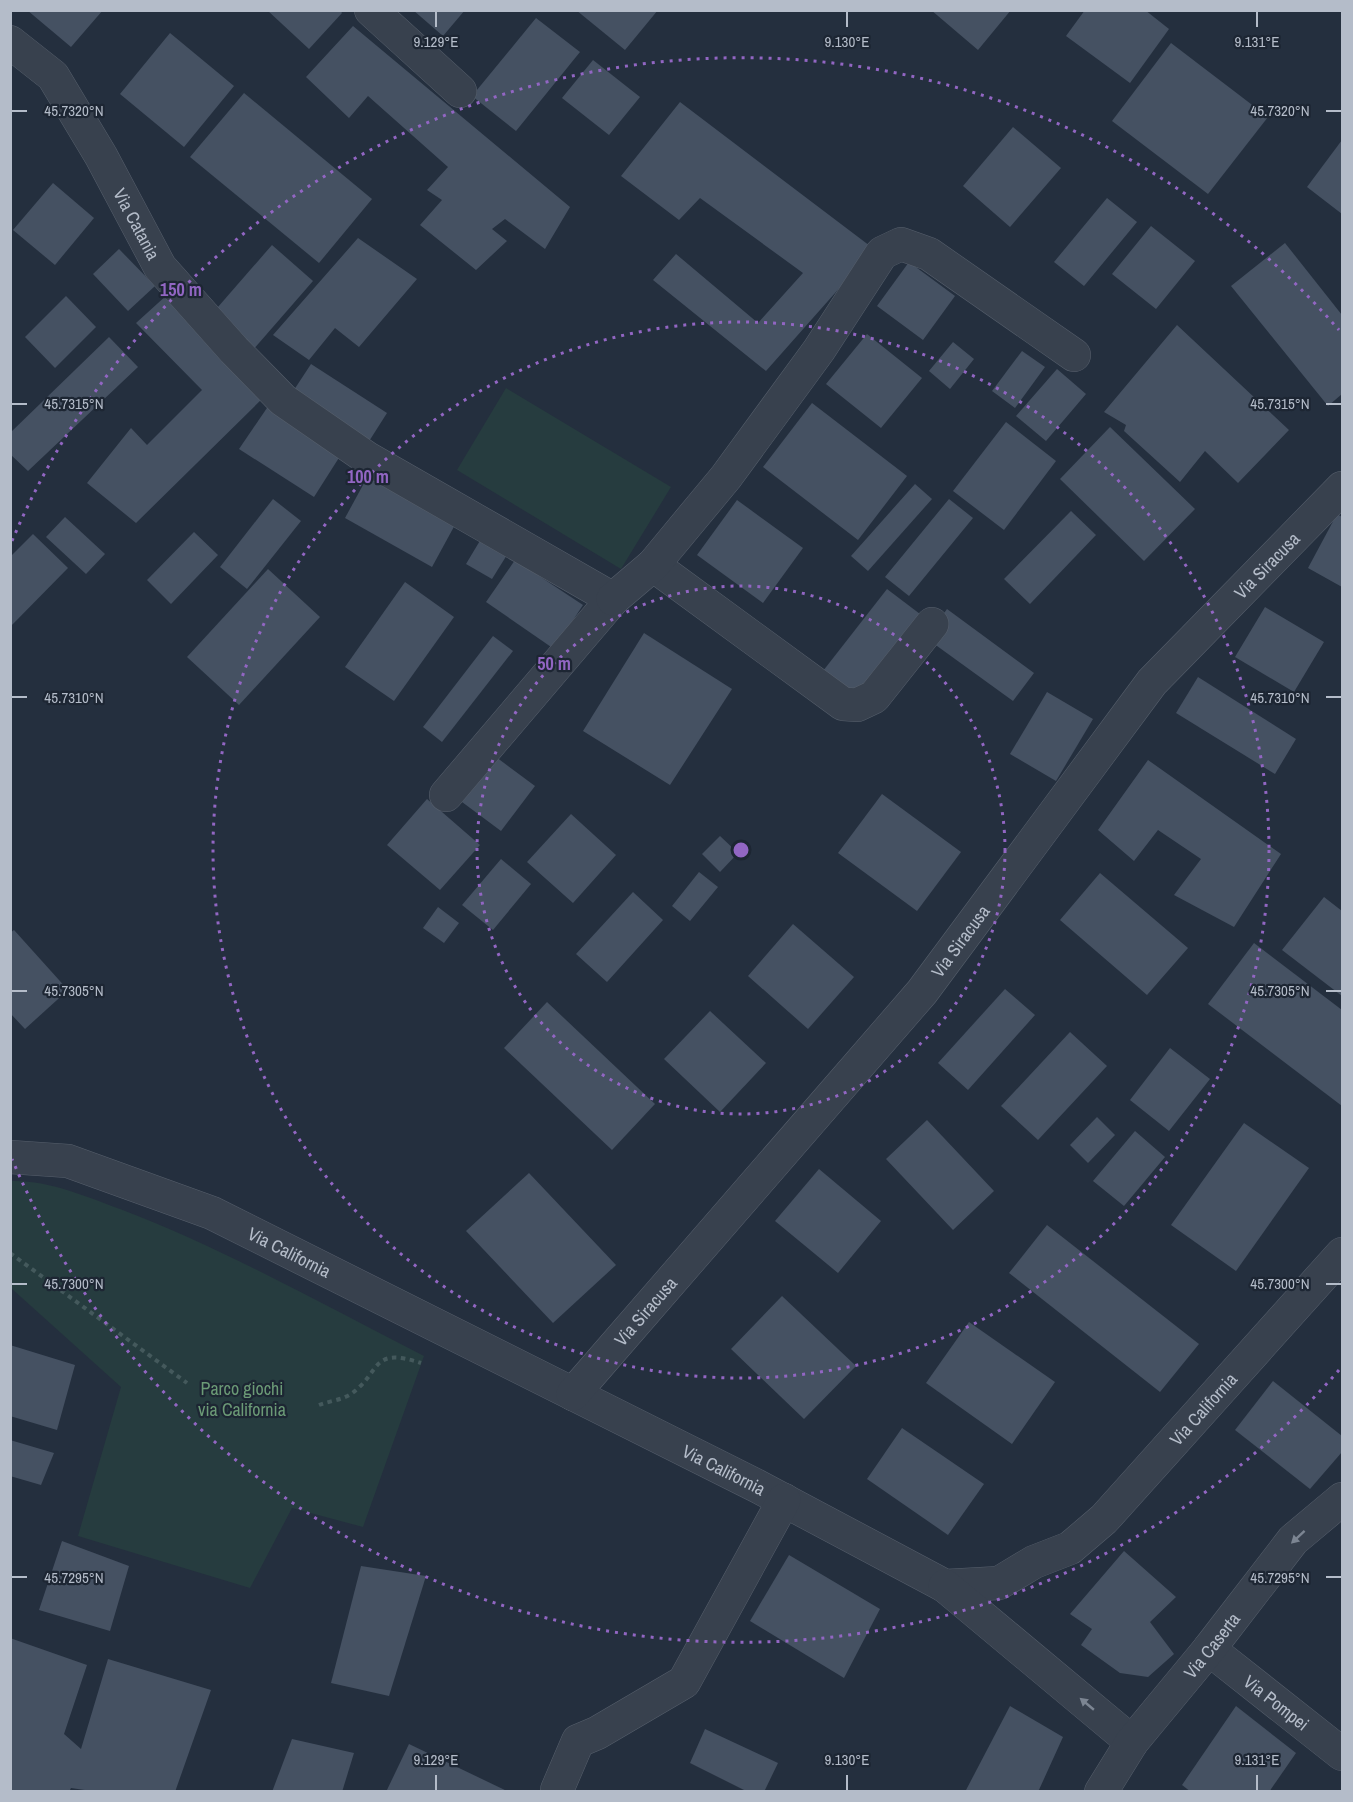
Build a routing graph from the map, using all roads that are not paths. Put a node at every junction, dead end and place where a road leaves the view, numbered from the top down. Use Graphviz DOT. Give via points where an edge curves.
graph roads {
  1 [pos="371,10"];
  2 [pos="10,42"];
  3 [pos="460,91"];
  4 [pos="1074,355"];
  5 [pos="1342,488"];
  6 [pos="653,565"];
  7 [pos="613,599"];
  8 [pos="932,624"];
  9 [pos="446,795"];
  10 [pos="10,1157"];
  11 [pos="1342,1254"];
  12 [pos="573,1394"];
  13 [pos="1342,1499"];
  14 [pos="784,1500"];
  15 [pos="945,1586"];
  16 [pos="1209,1649"];
  17 [pos="1132,1742"];
  18 [pos="1342,1754"];
  19 [pos="557,1790"];
  20 [pos="1101,1791"];
  1 -- 3 [label="street"];
  2 -- 7 [label="street, Via Catania" via="53,76 160,267 283,400 367,458"];
  4 -- 6 [label="street" via="929,255 901,244 882,253 819,350 726,477"];
  5 -- 12 [label="street, Via Siracusa" via="1152,682 922,992"];
  6 -- 7 [label="street"];
  6 -- 8 [label="street" via="843,704 857,705 874,697"];
  7 -- 9 [label="street"];
  10 -- 12 [label="street, Via California" via="69,1161 212,1213"];
  11 -- 15 [label="street, Via California" via="1104,1519 1070,1548 999,1582"];
  12 -- 14 [label="street, Via California"];
  13 -- 16 [label="street, Via Caserta, one-way" via="1293,1540"];
  14 -- 15 [label="street, Via California"];
  14 -- 19 [label="street" via="684,1682 578,1741"];
  17 -- 15 [label="street, one-way"];
  16 -- 17 [label="street, Via Caserta"];
  16 -- 18 [label="street, Via Pompei"];
  17 -- 20 [label="street, Via Caserta"];
}
